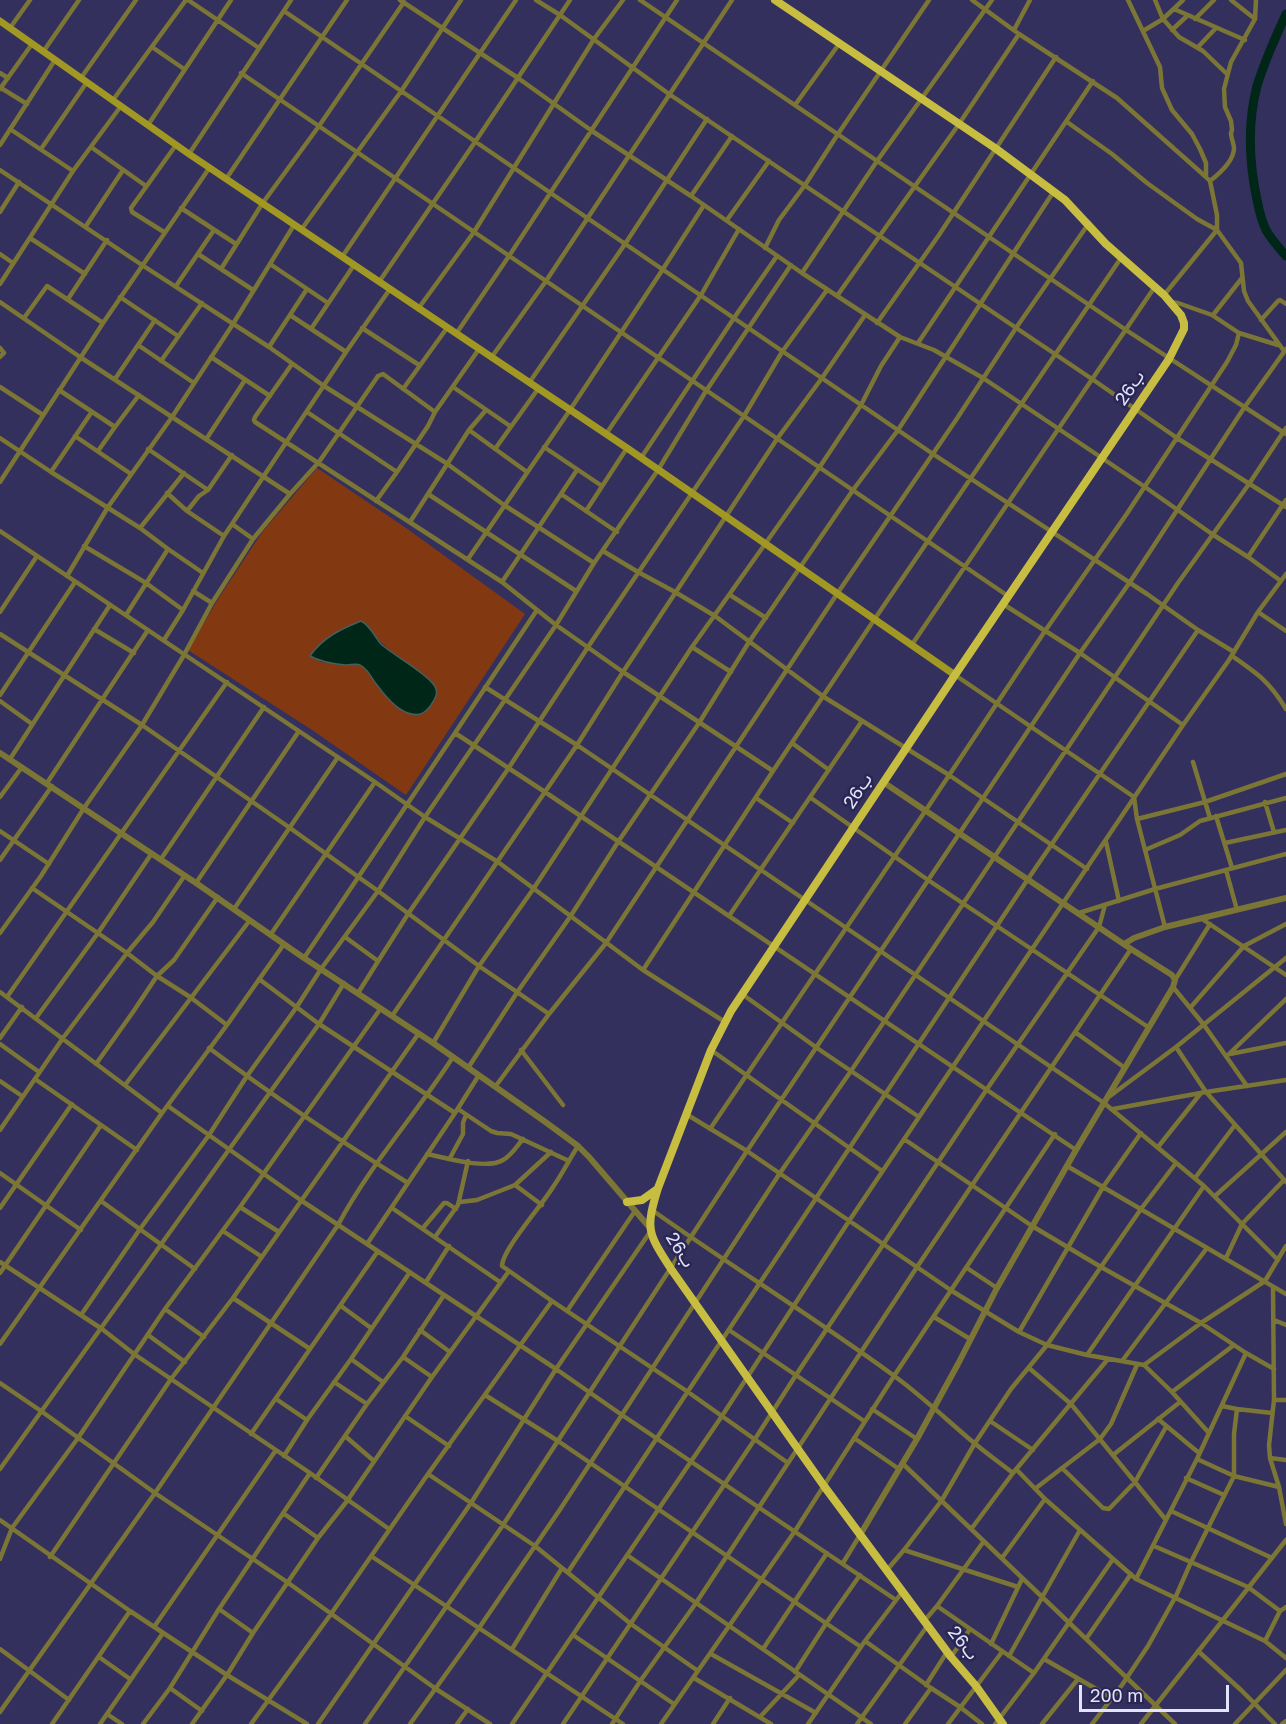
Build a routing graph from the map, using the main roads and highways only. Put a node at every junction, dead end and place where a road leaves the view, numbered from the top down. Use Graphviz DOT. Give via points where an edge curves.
graph roads {
  1 [pos="775,0"];
  2 [pos="0,21"];
  3 [pos="955,675"];
  4 [pos="658,1188"];
  5 [pos="627,1202"];
  6 [pos="999,1722"];
  1 -- 3 [label="highway, 26ب" via="1054,191 1167,298 1184,323 1169,359"];
  2 -- 3 [label="main road"];
  3 -- 4 [label="highway, 26ب" via="725,1022"];
  4 -- 5 [label="highway" via="642,1200"];
  4 -- 6 [label="highway, 26ب" via="651,1209 653,1241 824,1486"];
}
